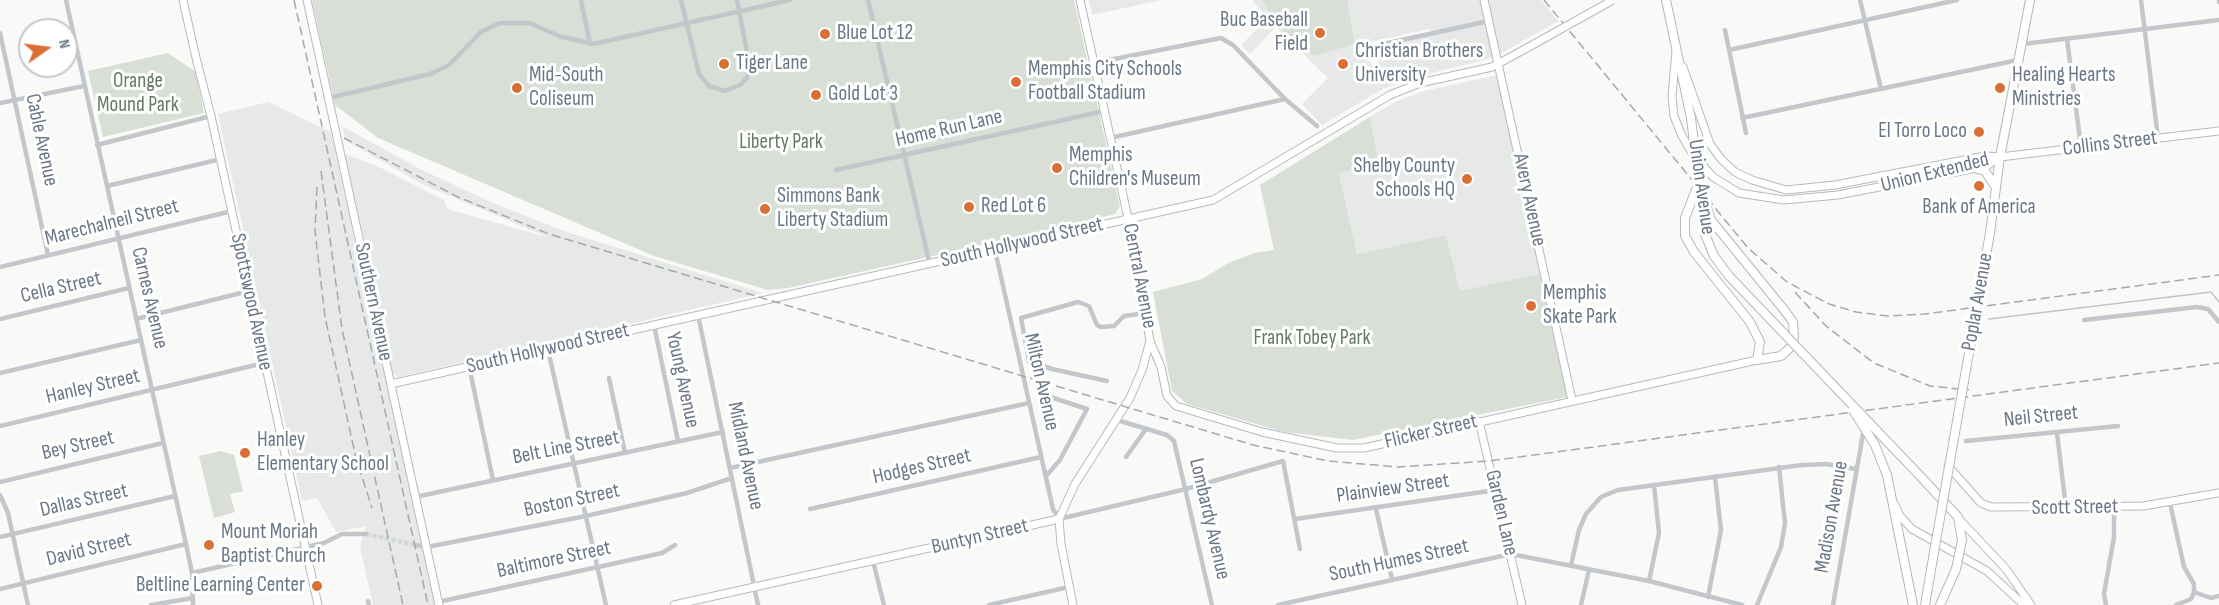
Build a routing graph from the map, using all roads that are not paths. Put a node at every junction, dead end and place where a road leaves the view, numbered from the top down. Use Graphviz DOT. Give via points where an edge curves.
graph roads {
  1 [pos="66,0"];
  2 [pos="183,0"];
  3 [pos="307,0"];
  4 [pos="581,0"];
  5 [pos="681,0"];
  6 [pos="737,0"];
  7 [pos="790,0"];
  8 [pos="868,0"];
  9 [pos="1080,0"];
  10 [pos="1484,0"];
  11 [pos="1613,0"];
  12 [pos="1666,0"];
  13 [pos="1860,0"];
  14 [pos="1957,0"];
  15 [pos="2030,0"];
  16 [pos="2140,0"];
  17 [pos="740,12"];
  18 [pos="2219,20"];
  19 [pos="1489,21"];
  20 [pos="1864,21"];
  21 [pos="686,25"];
  22 [pos="2144,29"];
  23 [pos="1725,30"];
  24 [pos="0,33"];
  25 [pos="2067,39"];
  26 [pos="590,44"];
  27 [pos="2023,44"];
  28 [pos="1365,48"];
  29 [pos="1676,48"];
  30 [pos="1729,50"];
  31 [pos="2020,60"];
  32 [pos="1094,63"];
  33 [pos="1500,64"];
  34 [pos="84,86"];
  35 [pos="1881,89"];
  36 [pos="328,98"];
  37 [pos="1286,99"];
  38 [pos="15,100"];
  39 [pos="0,103"];
  40 [pos="1104,111"];
  41 [pos="211,116"];
  42 [pos="1742,118"];
  43 [pos="1317,126"];
  44 [pos="2219,131"];
  45 [pos="1746,133"];
  46 [pos="1110,138"];
  47 [pos="2158,138"];
  48 [pos="97,145"];
  49 [pos="2081,147"];
  50 [pos="905,156"];
  51 [pos="2000,157"];
  52 [pos="221,159"];
  53 [pos="1975,168"];
  54 [pos="837,170"];
  55 [pos="1915,170"];
  56 [pos="1699,180"];
  57 [pos="1917,180"];
  58 [pos="1851,183"];
  59 [pos="1763,185"];
  60 [pos="107,186"];
  61 [pos="1996,187"];
  62 [pos="1852,193"];
  63 [pos="1761,197"];
  64 [pos="232,211"];
  65 [pos="1128,218"];
  66 [pos="118,238"];
  67 [pos="995,250"];
  68 [pos="48,255"];
  69 [pos="930,265"];
  70 [pos="0,267"];
  71 [pos="129,288"];
  72 [pos="249,291"];
  73 [pos="1147,313"];
  74 [pos="698,315"];
  75 [pos="136,318"];
  76 [pos="0,319"];
  77 [pos="2084,320"];
  78 [pos="2219,322"];
  79 [pos="654,325"];
  80 [pos="141,339"];
  81 [pos="1150,341"];
  82 [pos="548,350"];
  83 [pos="1757,360"];
  84 [pos="264,363"];
  85 [pos="469,366"];
  86 [pos="0,373"];
  87 [pos="609,378"];
  88 [pos="1107,381"];
  89 [pos="391,384"];
  90 [pos="152,390"];
  91 [pos="1038,393"];
  92 [pos="1843,397"];
  93 [pos="1572,400"];
  94 [pos="1029,403"];
  95 [pos="1117,420"];
  96 [pos="1479,421"];
  97 [pos="0,426"];
  98 [pos="2118,426"];
  99 [pos="1146,429"];
  100 [pos="723,432"];
  101 [pos="2056,433"];
  102 [pos="1863,434"];
  103 [pos="678,441"];
  104 [pos="1966,441"];
  105 [pos="163,443"];
  106 [pos="626,453"];
  107 [pos="1041,457"];
  108 [pos="1126,457"];
  109 [pos="575,464"];
  110 [pos="1948,466"];
  111 [pos="1779,467"];
  112 [pos="730,468"];
  113 [pos="1856,470"];
  114 [pos="1046,476"];
  115 [pos="1715,477"];
  116 [pos="732,478"];
  117 [pos="493,480"];
  118 [pos="0,482"];
  119 [pos="1654,485"];
  120 [pos="1186,489"];
  121 [pos="1496,490"];
  122 [pos="2219,493"];
  123 [pos="0,495"];
  124 [pos="175,496"];
  125 [pos="415,497"];
  126 [pos="1892,497"];
  127 [pos="2170,503"];
  128 [pos="2114,507"];
  129 [pos="1376,508"];
  130 [pos="2066,508"];
  131 [pos="810,509"];
  132 [pos="586,516"];
  133 [pos="1958,518"];
  134 [pos="1059,519"];
  135 [pos="1295,519"];
  136 [pos="13,534"];
  137 [pos="366,534"];
  138 [pos="0,537"];
  139 [pos="186,544"];
  140 [pos="416,545"];
  141 [pos="675,545"];
  142 [pos="306,547"];
  143 [pos="427,547"];
  144 [pos="1300,549"];
  145 [pos="1511,554"];
  146 [pos="873,561"];
  147 [pos="1571,565"];
  148 [pos="598,568"];
  149 [pos="1589,570"];
  150 [pos="192,573"];
  151 [pos="1392,579"];
  152 [pos="1649,581"];
  153 [pos="24,583"];
  154 [pos="1069,587"];
  155 [pos="755,588"];
  156 [pos="0,589"];
  157 [pos="2194,592"];
  158 [pos="2219,596"];
  159 [pos="1708,597"];
  160 [pos="193,598"];
  161 [pos="439,604"];
  162 [pos="1740,604"];
  163 [pos="28,605"];
  164 [pos="151,605"];
  165 [pos="193,605"];
  166 [pos="318,605"];
  167 [pos="606,605"];
  168 [pos="674,605"];
  169 [pos="758,605"];
  170 [pos="884,605"];
  171 [pos="989,605"];
  172 [pos="1073,605"];
  173 [pos="1212,605"];
  174 [pos="1278,605"];
  175 [pos="1522,605"];
  176 [pos="1581,605"];
  177 [pos="1757,605"];
  178 [pos="1833,605"];
  179 [pos="1913,605"];
  180 [pos="1925,605"];
  181 [pos="1940,605"];
  182 [pos="2024,605"];
  183 [pos="2031,605"];
  184 [pos="2106,605"];
  185 [pos="2176,605"];
  1 -- 34 [label="street, Carnes Avenue"];
  2 -- 41 [label="street, Spottswood Avenue, bridge"];
  3 -- 36 [label="street, Southern Avenue"];
  4 -- 26 [label="street"];
  5 -- 21 [label="street"];
  6 -- 17 [label="street"];
  7 -- 17 [label="street"];
  8 -- 50 [label="street"];
  9 -- 32 [label="street, Central Avenue"];
  10 -- 19 [label="street, Avery Avenue"];
  11 -- 33 [label="street, South Hollywood Street, bridge"];
  12 -- 29 [label="main road, Union Avenue"];
  13 -- 20 [label="street"];
  14 -- 20 [label="street"];
  15 -- 27 [label="main road, Poplar Avenue"];
  16 -- 22 [label="street"];
  17 -- 21 [label="street"];
  17 -- 21 [label="street" via="750,68 747,78 730,90 709,86 702,79"];
  18 -- 22 [label="street"];
  19 -- 28 [label="street"];
  19 -- 33 [label="street, Avery Avenue"];
  20 -- 30 [label="street"];
  20 -- 35 [label="street"];
  21 -- 26 [label="street"];
  22 -- 25 [label="street"];
  22 -- 47 [label="street"];
  23 -- 30 [label="street"];
  24 -- 38 [label="street, Cable Avenue"];
  25 -- 27 [label="street"];
  25 -- 49 [label="street"];
  26 -- 36 [label="street" via="559,36 530,22 500,23 481,32 449,65 430,74"];
  27 -- 31 [label="main road, Poplar Avenue"];
  29 -- 56 [label="main road, Union Avenue, bridge"];
  29 -- 59 [label="street, Union Extended" via="1710,144 1735,172"];
  29 -- 63 [label="street, Union Extended" via="1672,96 1682,136 1713,177 1739,193"];
  30 -- 42 [label="street"];
  31 -- 35 [label="street"];
  31 -- 51 [label="main road, Poplar Avenue"];
  32 -- 37 [label="street" via="1221,38 1233,45"];
  32 -- 40 [label="street, Central Avenue"];
  33 -- 65 [label="street, South Hollywood Street" via="1420,83 1390,95 1213,200"];
  33 -- 93 [label="street, Avery Avenue"];
  34 -- 38 [label="street"];
  34 -- 48 [label="street, Carnes Avenue"];
  35 -- 42 [label="street"];
  36 -- 89 [label="street, Southern Avenue"];
  37 -- 43 [label="street"];
  37 -- 46 [label="street"];
  38 -- 39 [label="street"];
  38 -- 68 [label="street, Cable Avenue"];
  40 -- 46 [label="street, Central Avenue"];
  40 -- 50 [label="street, Home Run Lane"];
  41 -- 48 [label="street"];
  41 -- 52 [label="street, Spottswood Avenue"];
  42 -- 45 [label="street"];
  44 -- 47 [label="street, Collins Street"];
  46 -- 65 [label="street, Central Avenue"];
  47 -- 49 [label="street, Collins Street"];
  48 -- 60 [label="street, Carnes Avenue"];
  49 -- 51 [label="street, Collins Street"];
  50 -- 54 [label="street, Home Run Lane"];
  50 -- 69 [label="street"];
  51 -- 53 [label="street, Union Extended" via="1987,166"];
  51 -- 55 [label="street, Union Extended" via="1985,156"];
  51 -- 61 [label="main road, Poplar Avenue"];
  52 -- 60 [label="street"];
  52 -- 64 [label="street, Spottswood Avenue"];
  53 -- 57 [label="street, Union Extended"];
  53 -- 61 [label="main road" via="1985,171"];
  55 -- 57 [label="street"];
  55 -- 58 [label="street, Union Extended"];
  56 -- 83 [label="main road, bridge" via="1685,218 1686,236 1694,252 1750,322 1760,342"];
  56 -- 83 [label="main road, bridge" via="1710,220 1785,311 1795,329 1792,346 1781,356"];
  56 -- 92 [label="main road, Union Avenue, bridge" via="1705,234 1714,256"];
  57 -- 62 [label="street, Union Extended"];
  58 -- 59 [label="street, Union Extended" via="1786,190"];
  58 -- 62 [label="street"];
  59 -- 63 [label="street"];
  60 -- 66 [label="street, Carnes Avenue"];
  61 -- 110 [label="main road, Poplar Avenue, bridge"];
  62 -- 63 [label="street, Union Extended" via="1809,199"];
  64 -- 66 [label="street, Marechalneil Street"];
  64 -- 72 [label="street, Spottswood Avenue"];
  65 -- 67 [label="street, South Hollywood Street"];
  65 -- 73 [label="street, Central Avenue"];
  66 -- 68 [label="street, Marechalneil Street"];
  66 -- 71 [label="street, Carnes Avenue"];
  67 -- 69 [label="street, South Hollywood Street"];
  67 -- 94 [label="street, Milton Avenue"];
  68 -- 70 [label="street, Marechalneil Street"];
  69 -- 74 [label="street, South Hollywood Street"];
  71 -- 75 [label="street, Carnes Avenue"];
  71 -- 76 [label="street, Cella Street"];
  72 -- 75 [label="street"];
  72 -- 84 [label="street, Spottswood Avenue"];
  73 -- 81 [label="street, Central Avenue"];
  73 -- 88 [label="street" via="1124,316 1114,326 1101,327 1089,306 1078,302 1021,318 1029,361"];
  74 -- 79 [label="street, South Hollywood Street"];
  74 -- 100 [label="street, Midland Avenue"];
  75 -- 80 [label="street, Carnes Avenue"];
  77 -- 78 [label="street" via="2198,307 2208,309"];
  79 -- 82 [label="street, South Hollywood Street"];
  79 -- 103 [label="street, Young Avenue"];
  80 -- 86 [label="street"];
  80 -- 90 [label="street, Carnes Avenue"];
  81 -- 95 [label="street, Central Avenue" via="1143,370"];
  81 -- 96 [label="street, Flicker Street" via="1167,396 1176,406 1262,432 1337,448 1364,448"];
  82 -- 85 [label="street, South Hollywood Street"];
  82 -- 109 [label="street"];
  83 -- 93 [label="street, Flicker Street"];
  84 -- 90 [label="street, Hanley Street"];
  84 -- 142 [label="street, Spottswood Avenue"];
  85 -- 89 [label="street, South Hollywood Street"];
  85 -- 117 [label="street"];
  87 -- 106 [label="street"];
  89 -- 125 [label="street, Southern Avenue"];
  90 -- 97 [label="street, Hanley Street"];
  90 -- 105 [label="street, Carnes Avenue"];
  91 -- 114 [label="street" via="1087,409 1060,460"];
  92 -- 126 [label="main road, Union Avenue, bridge" via="1871,438"];
  92 -- 133 [label="main road, Union Avenue, bridge"];
  93 -- 96 [label="street, Flicker Street"];
  94 -- 107 [label="street, Milton Avenue"];
  94 -- 112 [label="street"];
  95 -- 99 [label="street"];
  95 -- 134 [label="street, Central Avenue" via="1075,484"];
  96 -- 121 [label="street, Garden Lane"];
  98 -- 101 [label="street, Neil Street"];
  99 -- 108 [label="street"];
  99 -- 120 [label="street, Lombardy Avenue" via="1174,440"];
  100 -- 103 [label="street, Belt Line Street"];
  100 -- 112 [label="street, Midland Avenue"];
  101 -- 104 [label="street, Neil Street"];
  101 -- 130 [label="street"];
  102 -- 113 [label="street, Madison Avenue"];
  103 -- 106 [label="street, Belt Line Street"];
  105 -- 118 [label="street, Bey Street"];
  105 -- 124 [label="street, Carnes Avenue"];
  106 -- 109 [label="street, Belt Line Street"];
  107 -- 114 [label="street, Milton Avenue"];
  107 -- 131 [label="street, Hodges Street"];
  109 -- 117 [label="street, Belt Line Street"];
  109 -- 132 [label="street"];
  110 -- 130 [label="street, Scott Street" via="1981,503 1991,507"];
  110 -- 180 [label="main road, Poplar Avenue, bridge"];
  111 -- 113 [label="street" via="1826,464"];
  111 -- 115 [label="street"];
  111 -- 177 [label="street" via="1785,523 1781,547"];
  112 -- 116 [label="street, Midland Avenue"];
  113 -- 178 [label="street, Madison Avenue"];
  114 -- 134 [label="street, Milton Avenue"];
  115 -- 119 [label="street"];
  115 -- 159 [label="street" via="1721,530"];
  116 -- 132 [label="street, Boston Street" via="687,493"];
  116 -- 155 [label="street, Midland Avenue"];
  117 -- 125 [label="street, Belt Line Street"];
  119 -- 147 [label="street" via="1617,490 1601,497 1586,514"];
  119 -- 152 [label="street" via="1659,532"];
  120 -- 134 [label="street, Buntyn Street"];
  120 -- 135 [label="street, Buntyn Street" via="1283,461"];
  120 -- 173 [label="street, Lombardy Avenue"];
  121 -- 129 [label="street, Plainview Street"];
  121 -- 145 [label="street, Garden Lane"];
  122 -- 127 [label="street, Scott Street"];
  123 -- 136 [label="street"];
  124 -- 136 [label="street, Dallas Street"];
  124 -- 139 [label="street, Carnes Avenue"];
  125 -- 143 [label="street, Southern Avenue"];
  126 -- 179 [label="main road, Union Avenue"];
  126 -- 182 [label="street" via="1900,516 1912,530 1987,571"];
  127 -- 128 [label="street, Scott Street"];
  127 -- 157 [label="street" via="2184,567"];
  128 -- 130 [label="street, Scott Street"];
  128 -- 184 [label="street"];
  129 -- 135 [label="street, Plainview Street"];
  129 -- 151 [label="street"];
  132 -- 143 [label="street, Boston Street"];
  132 -- 148 [label="street"];
  133 -- 181 [label="main road, bridge" via="1962,540 1956,569"];
  133 -- 183 [label="street" via="2006,569"];
  134 -- 146 [label="street, Buntyn Street"];
  134 -- 154 [label="street"];
  135 -- 144 [label="street"];
  136 -- 138 [label="street, Dallas Street"];
  136 -- 153 [label="street"];
  137 -- 142 [label="street" via="342,534"];
  139 -- 150 [label="street, Carnes Avenue"];
  139 -- 153 [label="street, David Street"];
  140 -- 143 [label="street, Boston Street"];
  141 -- 148 [label="street, Baltimore Street" via="662,553"];
  142 -- 150 [label="street"];
  142 -- 166 [label="street, Spottswood Avenue"];
  143 -- 161 [label="street, Southern Avenue"];
  145 -- 147 [label="street, South Humes Street"];
  145 -- 151 [label="street, South Humes Street"];
  145 -- 175 [label="street, Garden Lane"];
  146 -- 155 [label="street, Buntyn Street"];
  146 -- 170 [label="street"];
  147 -- 149 [label="street, South Humes Street"];
  148 -- 161 [label="street, Baltimore Street"];
  148 -- 167 [label="street"];
  149 -- 152 [label="street, South Humes Street"];
  149 -- 176 [label="street"];
  150 -- 160 [label="street, Carnes Avenue"];
  151 -- 174 [label="street, South Humes Street"];
  152 -- 159 [label="street, South Humes Street"];
  153 -- 156 [label="street, David Street"];
  153 -- 163 [label="street"];
  154 -- 171 [label="street"];
  154 -- 172 [label="street"];
  155 -- 168 [label="street, Buntyn Street"];
  155 -- 169 [label="street, Midland Avenue"];
  157 -- 158 [label="street" via="2211,598"];
  157 -- 185 [label="street" via="2191,599"];
  159 -- 162 [label="street, South Humes Street"];
  160 -- 164 [label="street"];
  160 -- 165 [label="street, Carnes Avenue"];
}
